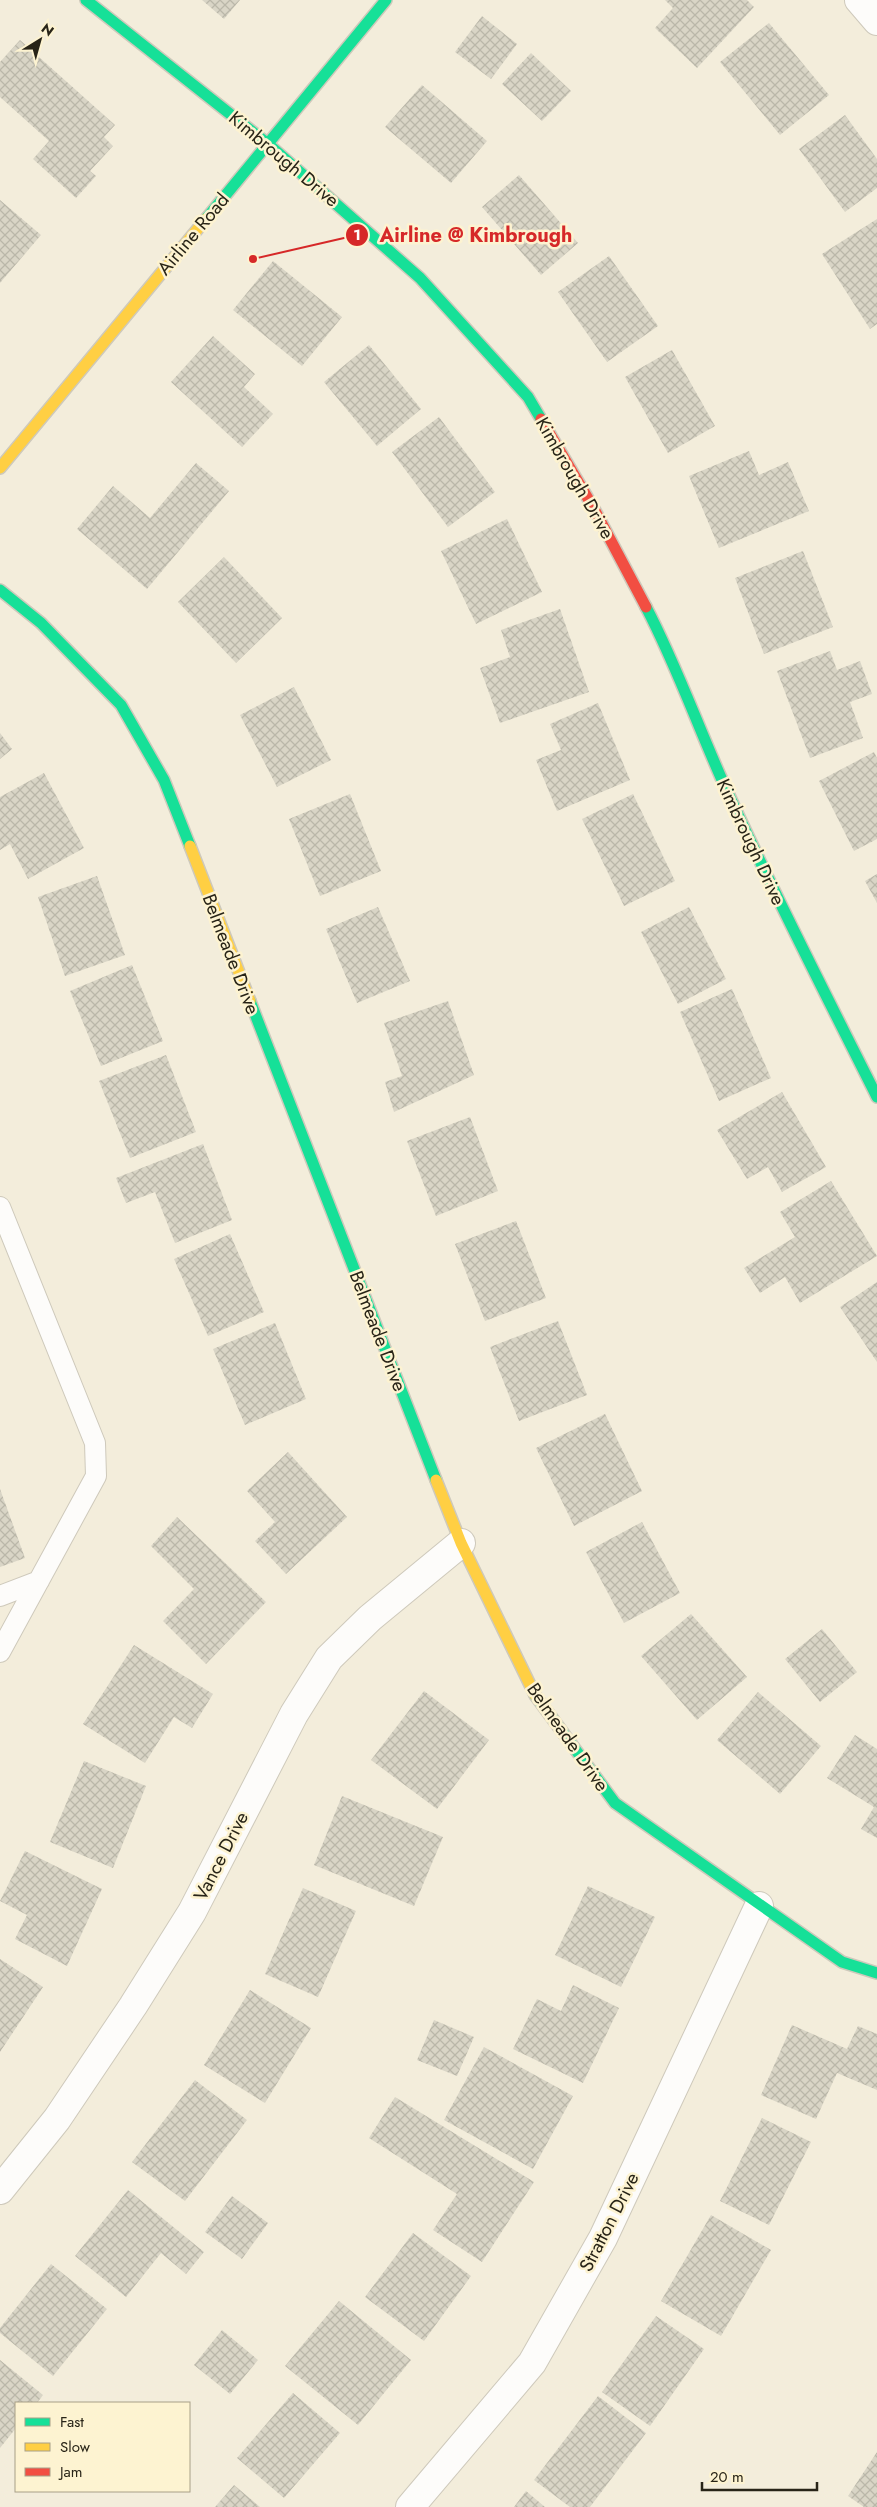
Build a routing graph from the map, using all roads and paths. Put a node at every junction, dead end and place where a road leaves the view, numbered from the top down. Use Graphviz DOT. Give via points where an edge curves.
graph roads {
  1 [pos="86,0"];
  2 [pos="386,0"];
  3 [pos="859,0"];
  4 [pos="877,21"];
  5 [pos="268,144"];
  6 [pos="0,468"];
  7 [pos="0,590"];
  8 [pos="877,1096"];
  9 [pos="0,1207"];
  10 [pos="461,1543"];
  11 [pos="39,1581"];
  12 [pos="0,1596"];
  13 [pos="0,1652"];
  14 [pos="759,1906"];
  15 [pos="877,1973"];
  16 [pos="0,2190"];
  17 [pos="410,2507"];
  1 -- 5 [label="street, Kimbrough Drive"];
  2 -- 5 [label="street, Airline Road"];
  3 -- 4 [label="street"];
  5 -- 6 [label="street, Airline Road"];
  5 -- 8 [label="street, Kimbrough Drive" via="420,278 528,398 593,507 660,633 726,789"];
  7 -- 10 [label="street, Belmeade Drive" via="41,623 121,705 164,780"];
  9 -- 11 [label="lane" via="95,1443 96,1476"];
  10 -- 14 [label="street, Belmeade Drive" via="533,1692 615,1802"];
  10 -- 16 [label="street, Vance Drive" via="370,1618 328,1658 294,1714 192,1912 56,2119"];
  11 -- 12 [label="lane"];
  11 -- 13 [label="lane"];
  14 -- 15 [label="street, Belmeade Drive" via="842,1962"];
  14 -- 17 [label="street, Stratton Drive" via="603,2238 532,2363"];
}
